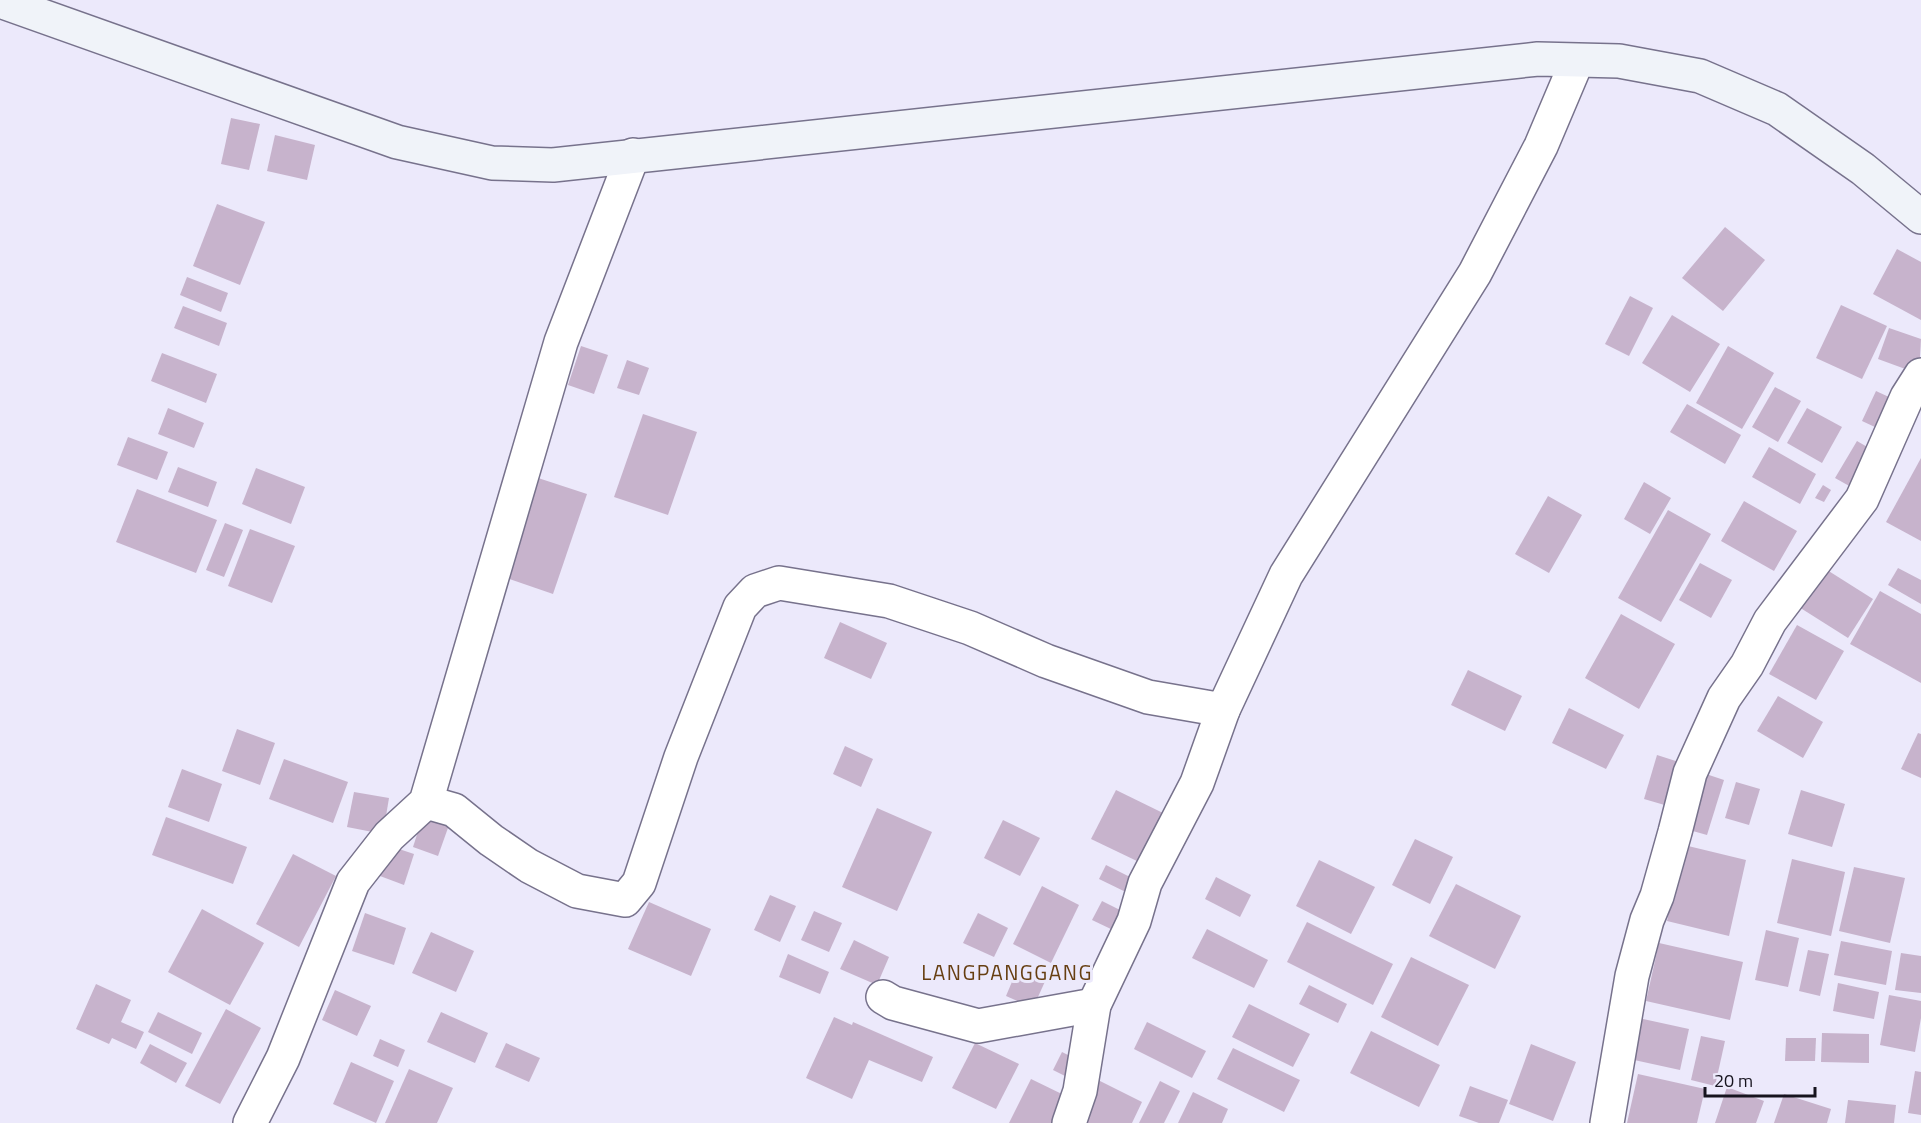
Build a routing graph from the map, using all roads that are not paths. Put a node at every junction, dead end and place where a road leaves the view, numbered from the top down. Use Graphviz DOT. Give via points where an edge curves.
graph roads {
  1 [pos="0,1"];
  2 [pos="1577,61"];
  3 [pos="633,155"];
  4 [pos="1921,217"];
  5 [pos="1921,375"];
  6 [pos="1223,710"];
  7 [pos="426,802"];
  8 [pos="883,997"];
  9 [pos="1094,1005"];
  10 [pos="250,1123"];
  11 [pos="1069,1123"];
  12 [pos="1607,1123"];
  1 -- 3 [label="main road" via="397,142 492,163 553,165"];
  2 -- 3 [label="main road" via="1538,58"];
  2 -- 4 [label="main road" via="1619,61 1700,76 1777,109 1863,169"];
  2 -- 6 [label="street" via="1541,146 1475,273 1286,575"];
  3 -- 7 [label="street" via="561,342"];
  5 -- 12 [label="street" via="1907,397 1862,499 1770,621 1724,698 1690,773 1632,976"];
  6 -- 7 [label="street" via="1148,697 889,601 779,583 755,591 740,607 681,757 639,883 625,900 577,891 529,866 454,810"];
  6 -- 9 [label="street" via="1197,783 1145,883 1134,921"];
  7 -- 10 [label="street" via="389,836 353,882 283,1058"];
  8 -- 9 [label="street" via="978,1026"];
  9 -- 11 [label="street" via="1080,1091"];
}
